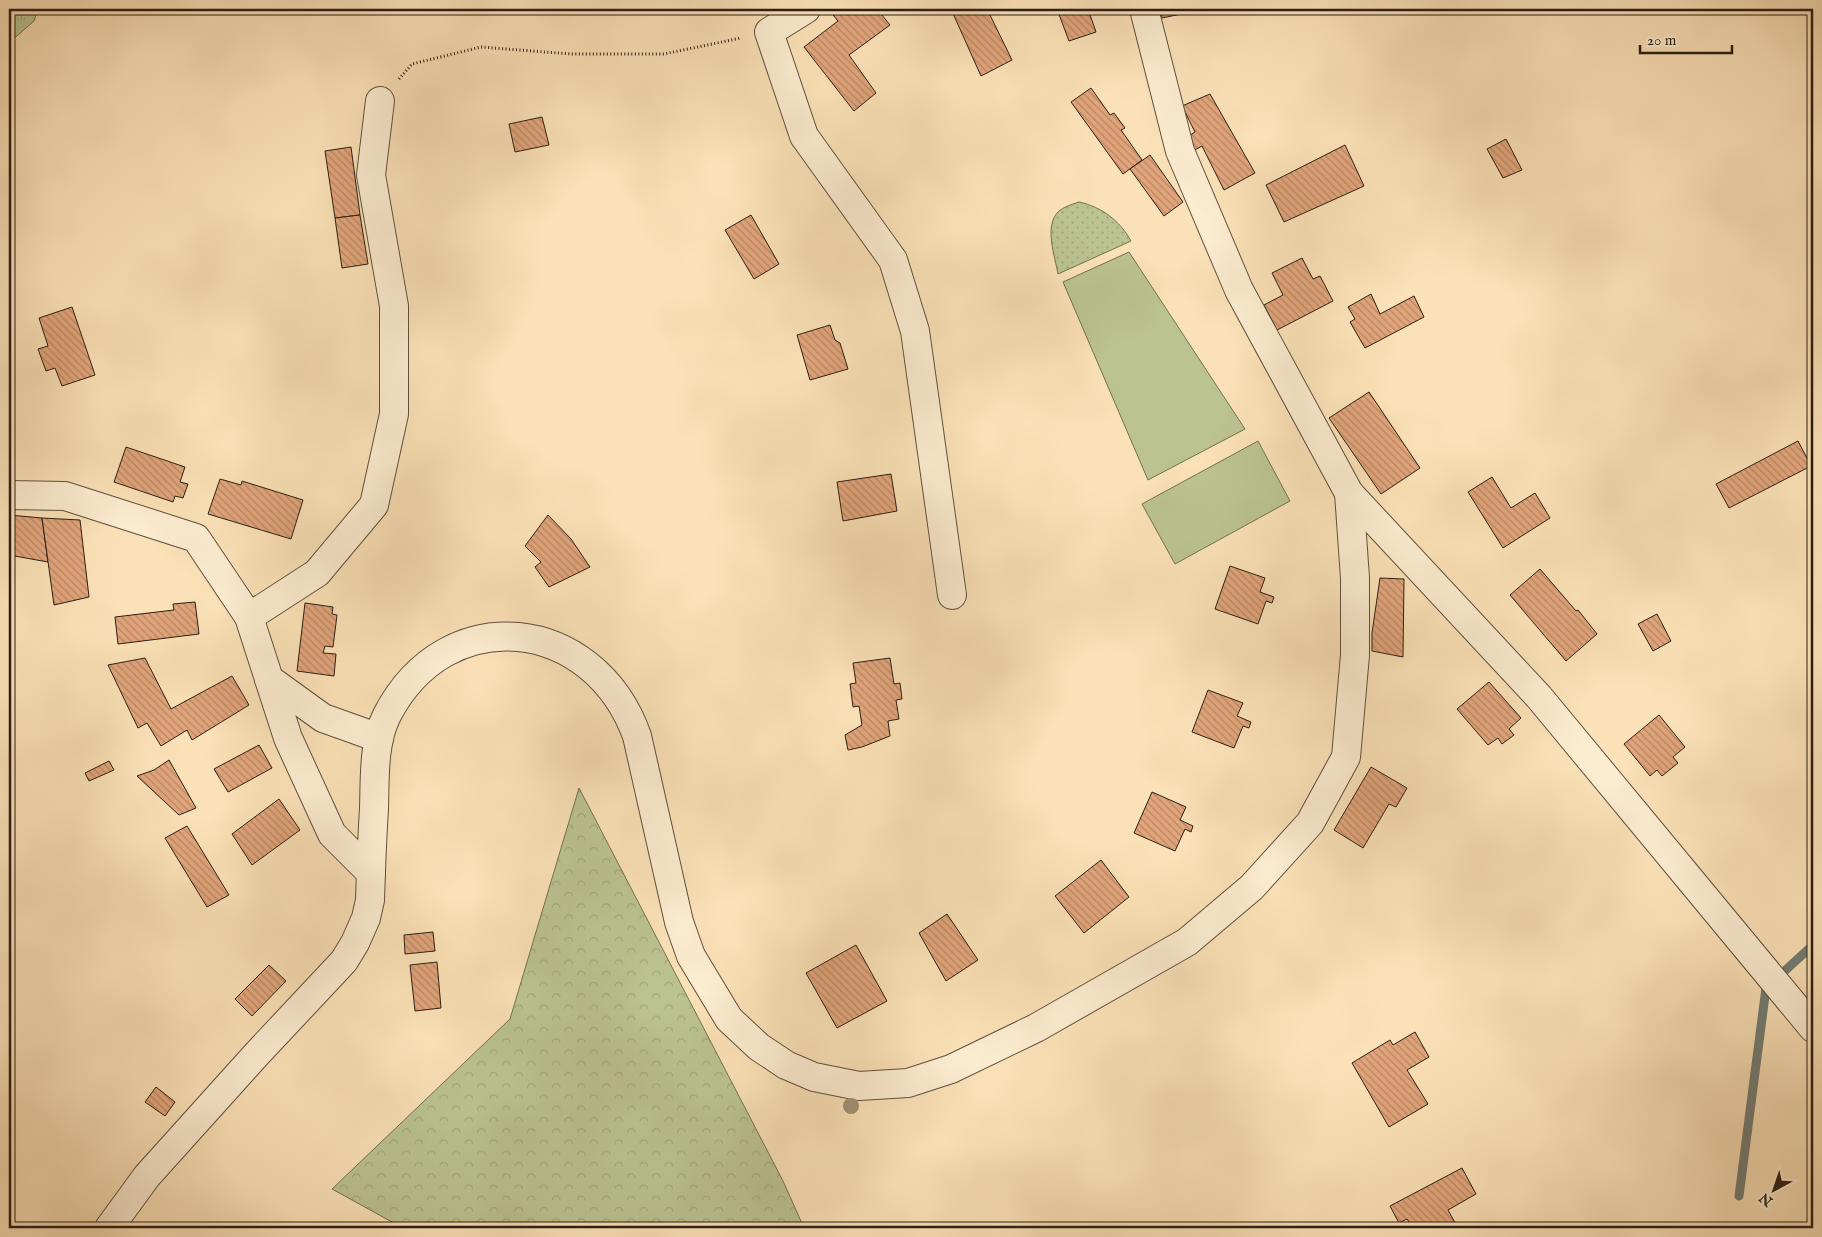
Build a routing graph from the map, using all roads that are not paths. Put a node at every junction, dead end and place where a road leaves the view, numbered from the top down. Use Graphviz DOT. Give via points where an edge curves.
graph roads {
  1 [pos="806,9"];
  2 [pos="1144,9"];
  3 [pos="380,101"];
  4 [pos="1349,493"];
  5 [pos="9,495"];
  6 [pos="952,595"];
  7 [pos="249,617"];
  8 [pos="269,679"];
  9 [pos="379,738"];
  10 [pos="371,873"];
  11 [pos="1813,1028"];
  12 [pos="109,1228"];
  1 -- 6 [label="street" via="769,32 804,136 893,260 915,331"];
  2 -- 4 [label="street" via="1180,151 1239,290"];
  3 -- 7 [label="street" via="371,175 394,306 394,414 374,505 317,573"];
  4 -- 9 [label="street" via="1356,655 1346,757 1310,823 1252,887 1187,942 1036,1028 951,1069 908,1083 859,1086 814,1078 759,1048 729,1019 691,956 679,922 637,736 629,715 600,675 578,657 548,642 503,635 472,641 446,652 421,670 399,695 386,717"];
  4 -- 11 [label="street" via="1539,697"];
  5 -- 7 [label="street" via="65,496 196,538"];
  7 -- 8 [label="street"];
  8 -- 9 [label="street" via="323,718"];
  8 -- 10 [label="street" via="288,738 332,834"];
  9 -- 10 [label="street" via="375,763"];
  10 -- 12 [label="street" via="366,918 344,961 147,1176"];
}
